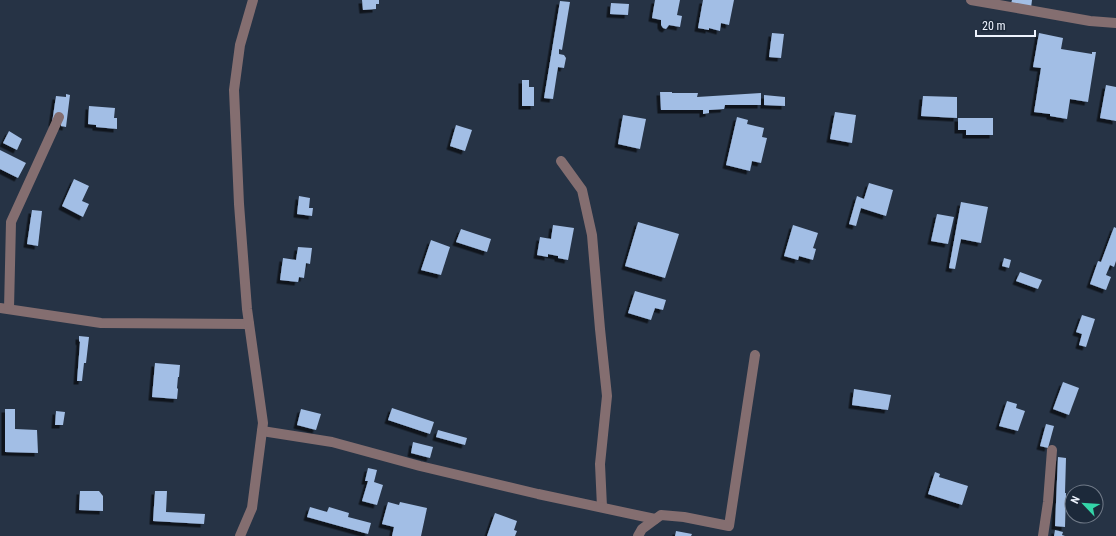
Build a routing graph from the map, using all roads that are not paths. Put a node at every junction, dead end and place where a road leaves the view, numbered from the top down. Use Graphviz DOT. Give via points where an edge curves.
graph roads {
  1 [pos="253,0"];
  2 [pos="971,0"];
  3 [pos="1116,23"];
  4 [pos="59,117"];
  5 [pos="561,161"];
  6 [pos="5,308"];
  7 [pos="249,324"];
  8 [pos="755,355"];
  9 [pos="263,427"];
  10 [pos="1052,450"];
  11 [pos="602,507"];
  12 [pos="655,519"];
  13 [pos="240,536"];
  14 [pos="638,536"];
  15 [pos="1043,536"];
  1 -- 7 [label="street" via="240,45 234,90 239,204"];
  2 -- 3 [label="street" via="1090,21"];
  4 -- 6 [label="street" via="11,222"];
  5 -- 11 [label="street" via="582,190 592,235 607,396 600,464"];
  6 -- 7 [label="street" via="101,323"];
  7 -- 9 [label="street"];
  8 -- 12 [label="street" via="729,526 684,517 661,515"];
  9 -- 11 [label="street" via="538,494"];
  9 -- 13 [label="street" via="252,508"];
  10 -- 15 [label="street"];
  11 -- 12 [label="street"];
  12 -- 14 [label="street" via="642,529"];
}
